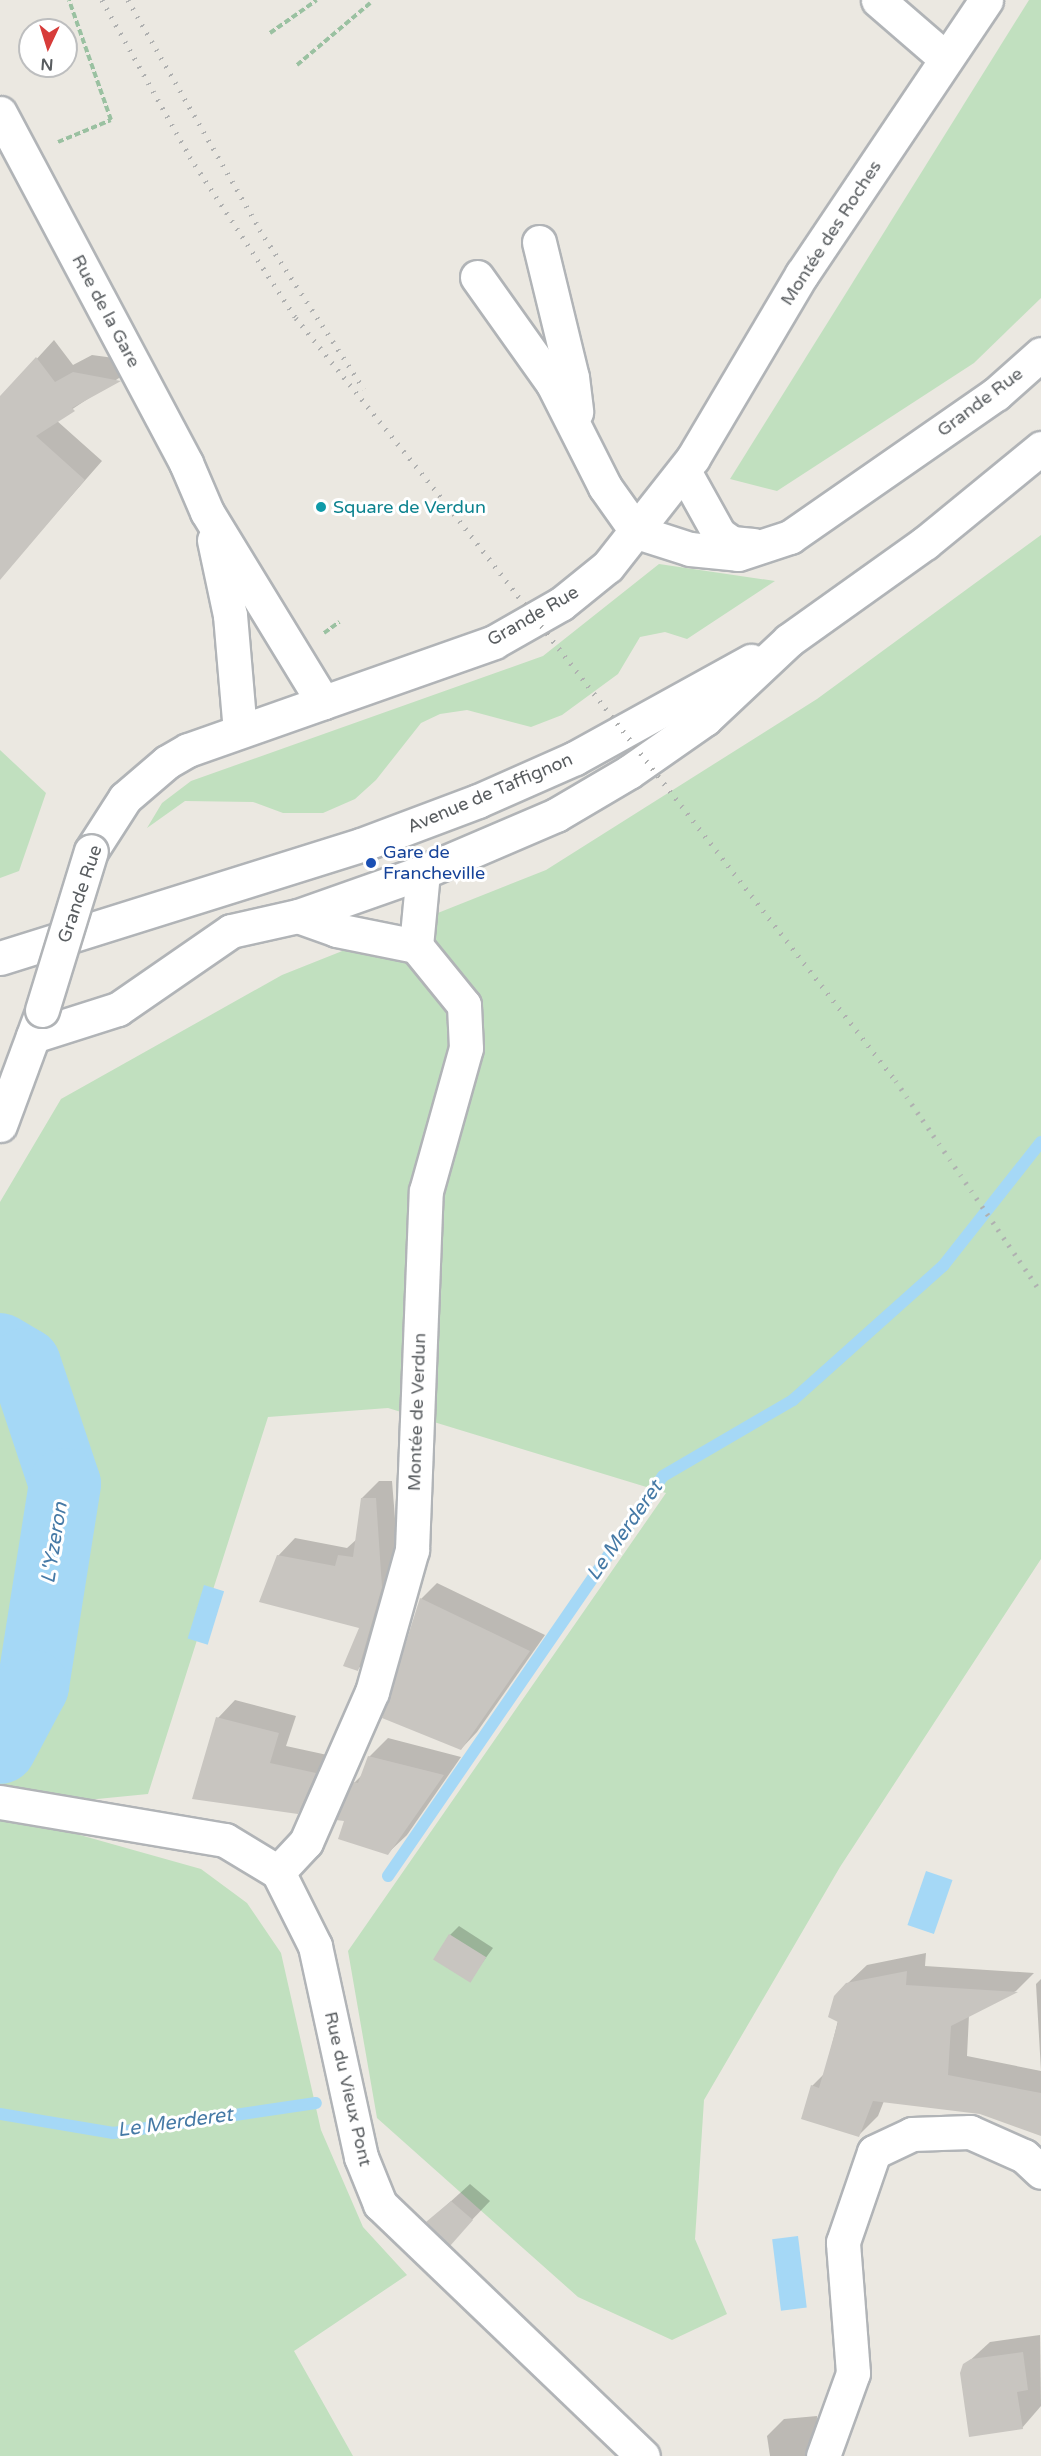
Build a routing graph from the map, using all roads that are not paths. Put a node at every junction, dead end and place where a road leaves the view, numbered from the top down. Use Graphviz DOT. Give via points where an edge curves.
graph roads {
  1 [pos="878,0"];
  2 [pos="986,0"];
  3 [pos="945,58"];
  4 [pos="0,112"];
  5 [pos="539,242"];
  6 [pos="477,277"];
  7 [pos="1041,354"];
  8 [pos="579,435"];
  9 [pos="1041,448"];
  10 [pos="684,471"];
  11 [pos="207,512"];
  12 [pos="637,532"];
  13 [pos="766,547"];
  14 [pos="789,640"];
  15 [pos="323,702"];
  16 [pos="240,731"];
  17 [pos="423,872"];
  18 [pos="298,916"];
  19 [pos="416,946"];
  20 [pos="0,958"];
  21 [pos="38,1023"];
  22 [pos="3,1121"];
  23 [pos="0,1802"];
  24 [pos="278,1872"];
  25 [pos="1041,2172"];
  26 [pos="643,2456"];
  27 [pos="823,2456"];
  1 -- 3 [label="street"];
  2 -- 3 [label="street, Montée des Roches"];
  3 -- 10 [label="street, Montée des Roches" via="802,274"];
  4 -- 11 [label="street, Rue de la Gare" via="186,463"];
  5 -- 8 [label="street" via="572,377"];
  6 -- 8 [label="street" via="554,384"];
  7 -- 13 [label="street, Grande Rue" via="996,394 790,537"];
  8 -- 12 [label="street" via="605,487"];
  9 -- 14 [label="street" via="925,543"];
  10 -- 12 [label="street, Grande Rue"];
  10 -- 13 [label="street" via="719,534 732,543"];
  11 -- 15 [label="street, Rue de la Gare"];
  11 -- 16 [label="street, Rue de la Gare" via="230,615"];
  12 -- 13 [label="street, Grande Rue" via="710,551 738,554"];
  12 -- 15 [label="street, Grande Rue" via="584,587 515,631"];
  14 -- 17 [label="street" via="705,718 629,772 556,815"];
  14 -- 20 [label="street, Avenue de Taffignon" via="574,758 478,801 361,844"];
  15 -- 16 [label="street, Grande Rue"];
  16 -- 21 [label="street, Grande Rue, bridge" via="167,762 125,798 91,851"];
  17 -- 18 [label="street"];
  17 -- 19 [label="street"];
  18 -- 19 [label="street" via="337,930"];
  18 -- 21 [label="street" via="231,931 118,1009"];
  19 -- 24 [label="street, Montée de Verdun" via="464,1005 466,1048 426,1191 412,1550 372,1692 306,1842"];
  21 -- 22 [label="street, Grande Rue"];
  23 -- 24 [label="street" via="225,1840"];
  24 -- 26 [label="street, Rue du Vieux Pont" via="315,1947 361,2157 380,2204"];
  25 -- 27 [label="street" via="1024,2156 970,2132 912,2134 874,2152 843,2242 853,2373"];
}
